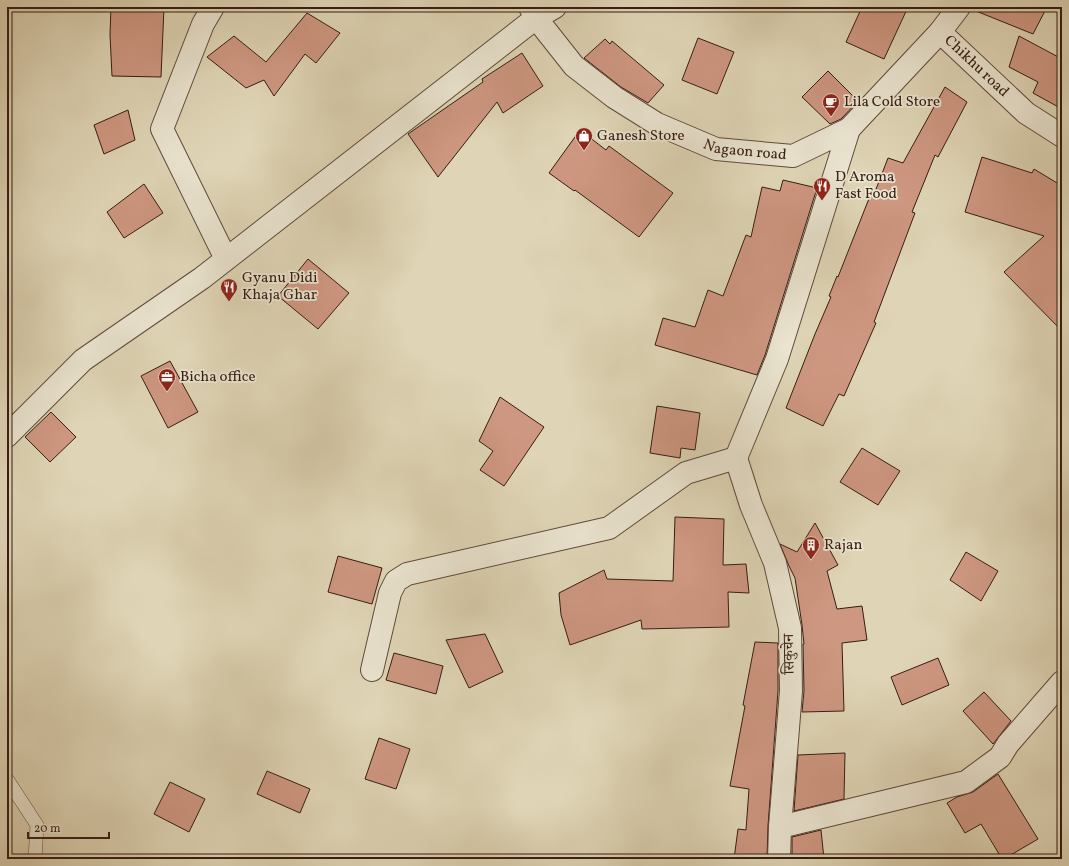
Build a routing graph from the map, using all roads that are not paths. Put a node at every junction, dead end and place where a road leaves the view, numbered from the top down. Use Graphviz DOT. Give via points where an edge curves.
graph roads {
  1 [pos="213,7"];
  2 [pos="554,7"];
  3 [pos="959,7"];
  4 [pos="533,13"];
  5 [pos="940,32"];
  6 [pos="849,129"];
  7 [pos="1062,136"];
  8 [pos="226,259"];
  9 [pos="7,436"];
  10 [pos="736,458"];
  11 [pos="372,670"];
  12 [pos="1062,682"];
  13 [pos="7,779"];
  14 [pos="780,828"];
  15 [pos="35,859"];
  16 [pos="779,859"];
  1 -- 8 [label="street" via="203,24 162,129"];
  2 -- 4 [label="street"];
  3 -- 5 [label="street"];
  4 -- 6 [label="street, Nagaon road" via="574,66 614,97 657,124 716,149 793,156"];
  4 -- 8 [label="street"];
  5 -- 6 [label="street, Chikhu road"];
  5 -- 7 [label="street, Chikhu road" via="1026,112"];
  6 -- 10 [label="street" via="777,359"];
  8 -- 9 [label="street" via="83,360"];
  10 -- 11 [label="street" via="686,473 609,528 407,574 396,581 390,593"];
  10 -- 14 [label="street, सिकुचेन" via="751,505 775,563 790,628 791,691"];
  12 -- 14 [label="street" via="1008,744 1000,757 966,782"];
  13 -- 15 [label="lane" via="37,825"];
  14 -- 16 [label="street, सिकुचेन"];
}
